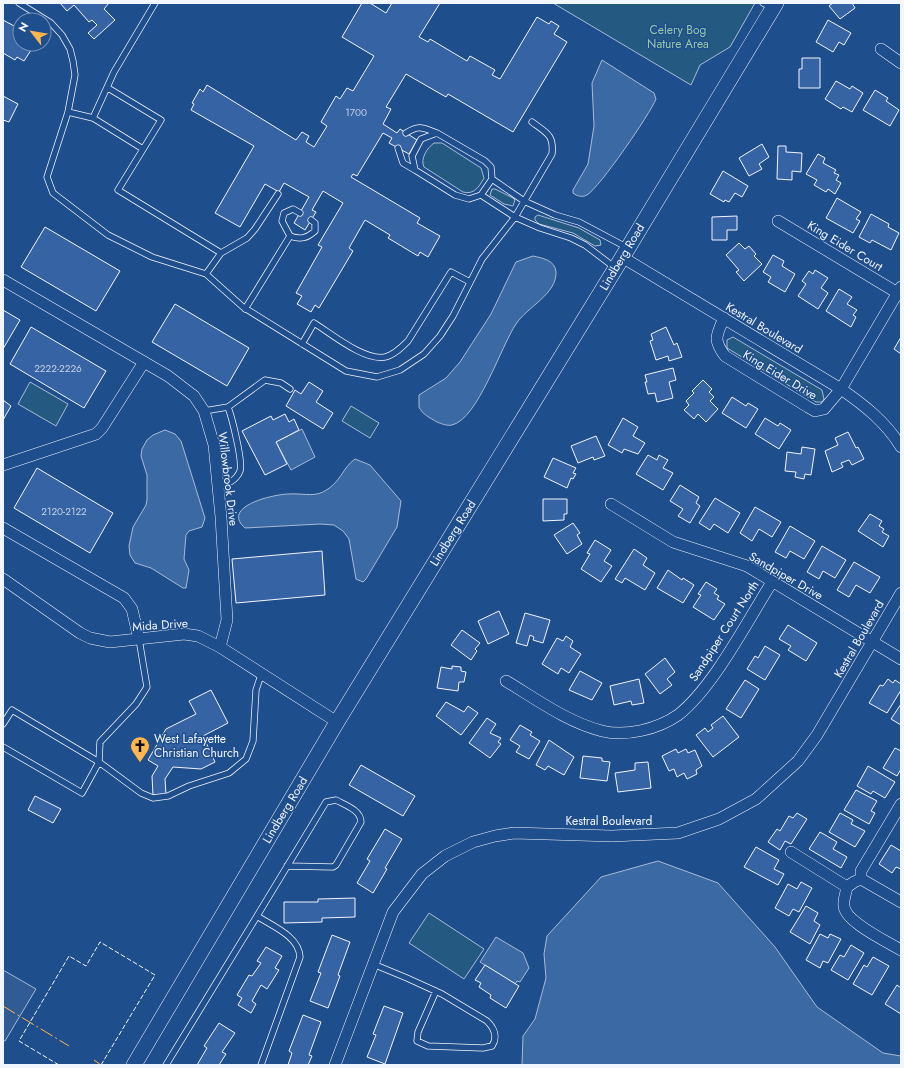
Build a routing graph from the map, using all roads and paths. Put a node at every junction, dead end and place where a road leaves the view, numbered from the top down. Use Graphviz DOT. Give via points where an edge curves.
graph roads {
  1 [pos="19,3"];
  2 [pos="155,3"];
  3 [pos="771,5"];
  4 [pos="881,49"];
  5 [pos="901,62"];
  6 [pos="108,88"];
  7 [pos="68,112"];
  8 [pos="93,118"];
  9 [pos="532,122"];
  10 [pos="406,133"];
  11 [pos="437,133"];
  12 [pos="398,148"];
  13 [pos="143,149"];
  14 [pos="414,170"];
  15 [pos="492,179"];
  16 [pos="278,194"];
  17 [pos="481,195"];
  18 [pos="524,201"];
  19 [pos="300,213"];
  20 [pos="515,217"];
  21 [pos="311,220"];
  22 [pos="778,221"];
  23 [pos="290,236"];
  24 [pos="220,253"];
  25 [pos="622,258"];
  26 [pos="206,274"];
  27 [pos="3,280"];
  28 [pos="470,282"];
  29 [pos="900,292"];
  30 [pos="245,309"];
  31 [pos="724,318"];
  32 [pos="302,344"];
  33 [pos="144,362"];
  34 [pos="290,389"];
  35 [pos="841,389"];
  36 [pos="228,407"];
  37 [pos="204,411"];
  38 [pos="901,447"];
  39 [pos="3,465"];
  40 [pos="218,487"];
  41 [pos="611,504"];
  42 [pos="3,528"];
  43 [pos="3,579"];
  44 [pos="772,582"];
  45 [pos="901,593"];
  46 [pos="139,638"];
  47 [pos="872,642"];
  48 [pos="220,647"];
  49 [pos="901,659"];
  50 [pos="261,674"];
  51 [pos="506,681"];
  52 [pos="337,722"];
  53 [pos="3,724"];
  54 [pos="3,747"];
  55 [pos="100,762"];
  56 [pos="901,804"];
  57 [pos="791,852"];
  58 [pos="287,866"];
  59 [pos="861,879"];
  60 [pos="847,887"];
  61 [pos="901,902"];
  62 [pos="257,916"];
  63 [pos="901,950"];
  64 [pos="373,964"];
  65 [pos="436,991"];
  66 [pos="134,1065"];
  67 [pos="166,1065"];
  68 [pos="261,1065"];
  69 [pos="335,1065"];
  1 -- 7 [label="lane" via="51,23 70,49 74,75"];
  2 -- 6 [label="lane" via="114,72"];
  3 -- 25 [label="main road, Lindberg Road"];
  4 -- 5 [label="street"];
  6 -- 8 [label="lane"];
  6 -- 13 [label="lane" via="161,120"];
  7 -- 8 [label="lane"];
  7 -- 26 [label="lane" via="47,176 53,193 108,235 152,257"];
  8 -- 13 [label="lane"];
  9 -- 18 [label="lane" via="550,135 553,143 552,154"];
  10 -- 11 [label="lane" via="420,127"];
  11 -- 14 [label="lane" via="421,139 412,156"];
  11 -- 15 [label="lane" via="485,161 491,167"];
  12 -- 14 [label="lane" via="403,163"];
  13 -- 24 [label="lane" via="118,190"];
  14 -- 17 [label="lane" via="455,195 469,199"];
  15 -- 17 [label="lane"];
  15 -- 18 [label="lane"];
  16 -- 24 [label="lane" via="247,238"];
  17 -- 20 [label="lane"];
  18 -- 20 [label="lane"];
  18 -- 25 [label="lane" via="555,215 579,222"];
  19 -- 23 [label="lane" via="293,209 284,213 282,221"];
  20 -- 25 [label="lane"];
  20 -- 28 [label="lane" via="490,247"];
  21 -- 23 [label="lane" via="315,223 315,231 308,237"];
  22 -- 29 [label="street, King Eider Court"];
  23 -- 30 [label="lane"];
  24 -- 26 [label="lane"];
  25 -- 31 [label="street, Kestral Boulevard"];
  25 -- 52 [label="main road, Lindberg Road"];
  26 -- 30 [label="lane"];
  27 -- 33 [label="street, Willowbrook Drive"];
  28 -- 32 [label="lane" via="440,336 424,354 400,370 377,377 346,371"];
  28 -- 32 [label="lane" via="451,272 408,341 399,350 386,356 371,356 362,352 314,323"];
  29 -- 35 [label="street, King Eider Drive"];
  30 -- 32 [label="lane"];
  31 -- 35 [label="street, Kestral Boulevard"];
  31 -- 35 [label="street, King Eider Drive" via="716,336 718,347 725,356 808,407 815,411 824,409"];
  33 -- 37 [label="street, Willowbrook Drive" via="194,396"];
  33 -- 39 [label="street" via="96,434"];
  34 -- 36 [label="lane" via="281,383 266,380"];
  35 -- 38 [label="street, Kestral Boulevard" via="870,410"];
  36 -- 37 [label="lane"];
  36 -- 40 [label="lane" via="240,470 234,481"];
  37 -- 40 [label="street, Willowbrook Drive" via="214,446"];
  40 -- 48 [label="street, Willowbrook Drive" via="227,620"];
  41 -- 44 [label="street, Sandpiper Drive" via="673,542 747,566"];
  42 -- 46 [label="street" via="124,598 132,609"];
  43 -- 46 [label="street, Mida Drive" via="90,638 110,642"];
  44 -- 47 [label="street, Sandpiper Drive"];
  44 -- 51 [label="street, Sandpiper Court North" via="711,680 678,715 653,727 623,733 603,731 572,720"];
  45 -- 47 [label="street, Kestral Boulevard"];
  46 -- 48 [label="street, Mida Drive" via="184,634 198,636"];
  46 -- 55 [label="lane" via="147,687 136,704 100,742"];
  47 -- 49 [label="street, Sandpiper Drive"];
  47 -- 64 [label="street, Kestral Boulevard" via="836,706 798,761 756,800 719,819 678,833 612,836 514,833 473,842 445,856 422,874 408,890 393,912"];
  48 -- 50 [label="street, Mida Drive"];
  50 -- 52 [label="street, Mida Drive"];
  50 -- 55 [label="lane" via="256,690 253,741 246,759 230,773 189,786 168,796 153,798 141,793"];
  52 -- 66 [label="main road, Lindberg Road"];
  53 -- 55 [label="lane" via="12,710"];
  54 -- 55 [label="lane" via="82,792"];
  56 -- 59 [label="street" via="862,871"];
  57 -- 60 [label="street"];
  58 -- 58 [label="lane" via="326,802 336,800 361,816 361,822 336,865"];
  58 -- 62 [label="lane"];
  59 -- 60 [label="street"];
  59 -- 61 [label="street"];
  60 -- 63 [label="street" via="844,906 846,912 859,924"];
  62 -- 67 [label="lane"];
  62 -- 68 [label="lane" via="291,938 300,949 300,957"];
  64 -- 65 [label="lane"];
  64 -- 69 [label="street, Kestral Boulevard"];
  65 -- 65 [label="lane" via="492,1026 495,1040 492,1046 428,1046 417,1041 418,1032"];
}
